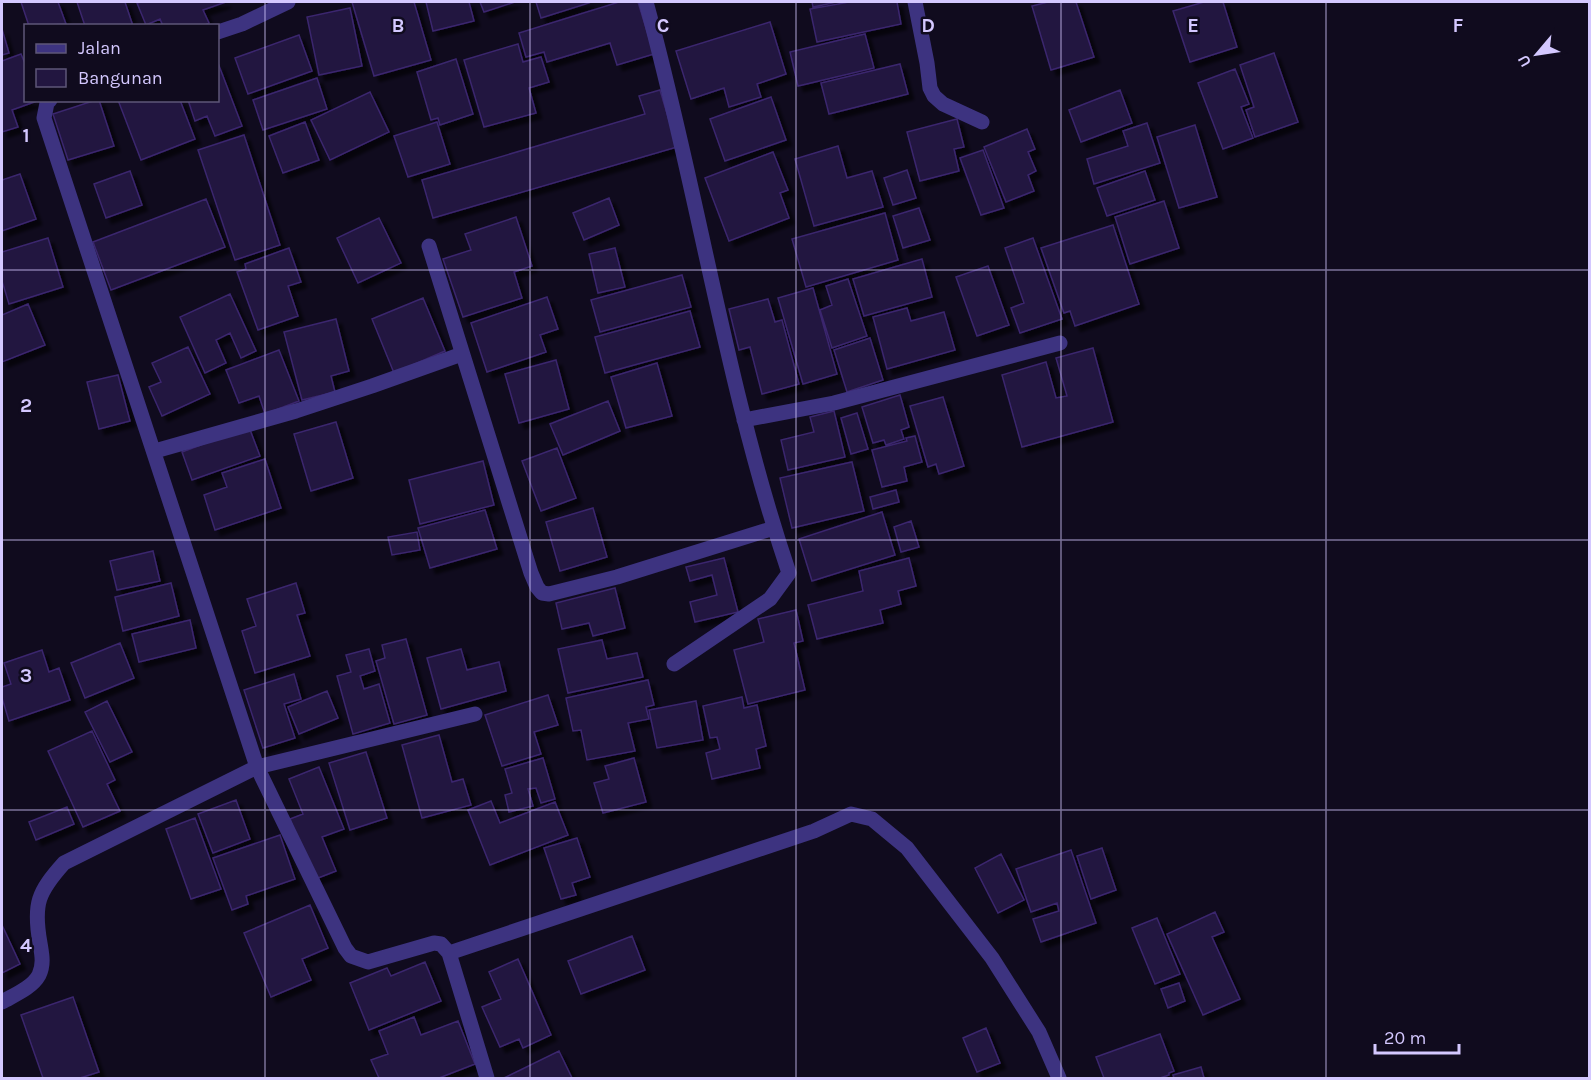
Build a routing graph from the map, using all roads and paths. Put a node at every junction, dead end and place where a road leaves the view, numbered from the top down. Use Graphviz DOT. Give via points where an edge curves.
graph roads {
  1 [pos="288,2"];
  2 [pos="646,2"];
  3 [pos="915,2"];
  4 [pos="219,32"];
  5 [pos="47,102"];
  6 [pos="982,122"];
  7 [pos="429,246"];
  8 [pos="1060,343"];
  9 [pos="462,354"];
  10 [pos="744,420"];
  11 [pos="155,452"];
  12 [pos="774,528"];
  13 [pos="674,664"];
  14 [pos="475,714"];
  15 [pos="256,768"];
  16 [pos="449,952"];
  17 [pos="2,1002"];
  18 [pos="487,1078"];
  19 [pos="1059,1078"];
  1 -- 4 [label="street"];
  2 -- 10 [label="street"];
  3 -- 6 [label="street" via="934,96"];
  5 -- 11 [label="street" via="44,118"];
  7 -- 9 [label="street"];
  8 -- 10 [label="street" via="834,403"];
  9 -- 11 [label="street" via="307,407"];
  9 -- 12 [label="street" via="531,573 542,593 617,577"];
  10 -- 12 [label="street"];
  11 -- 15 [label="street"];
  12 -- 13 [label="street" via="789,573 770,599"];
  14 -- 15 [label="street"];
  15 -- 16 [label="street" via="351,956 368,962 434,944 441,944"];
  15 -- 17 [label="street" via="64,863 46,883 38,904 37,928 43,962 38,977"];
  16 -- 18 [label="street"];
  16 -- 19 [label="street" via="814,831 850,814 872,819 907,848 992,958 1039,1032"];
}
